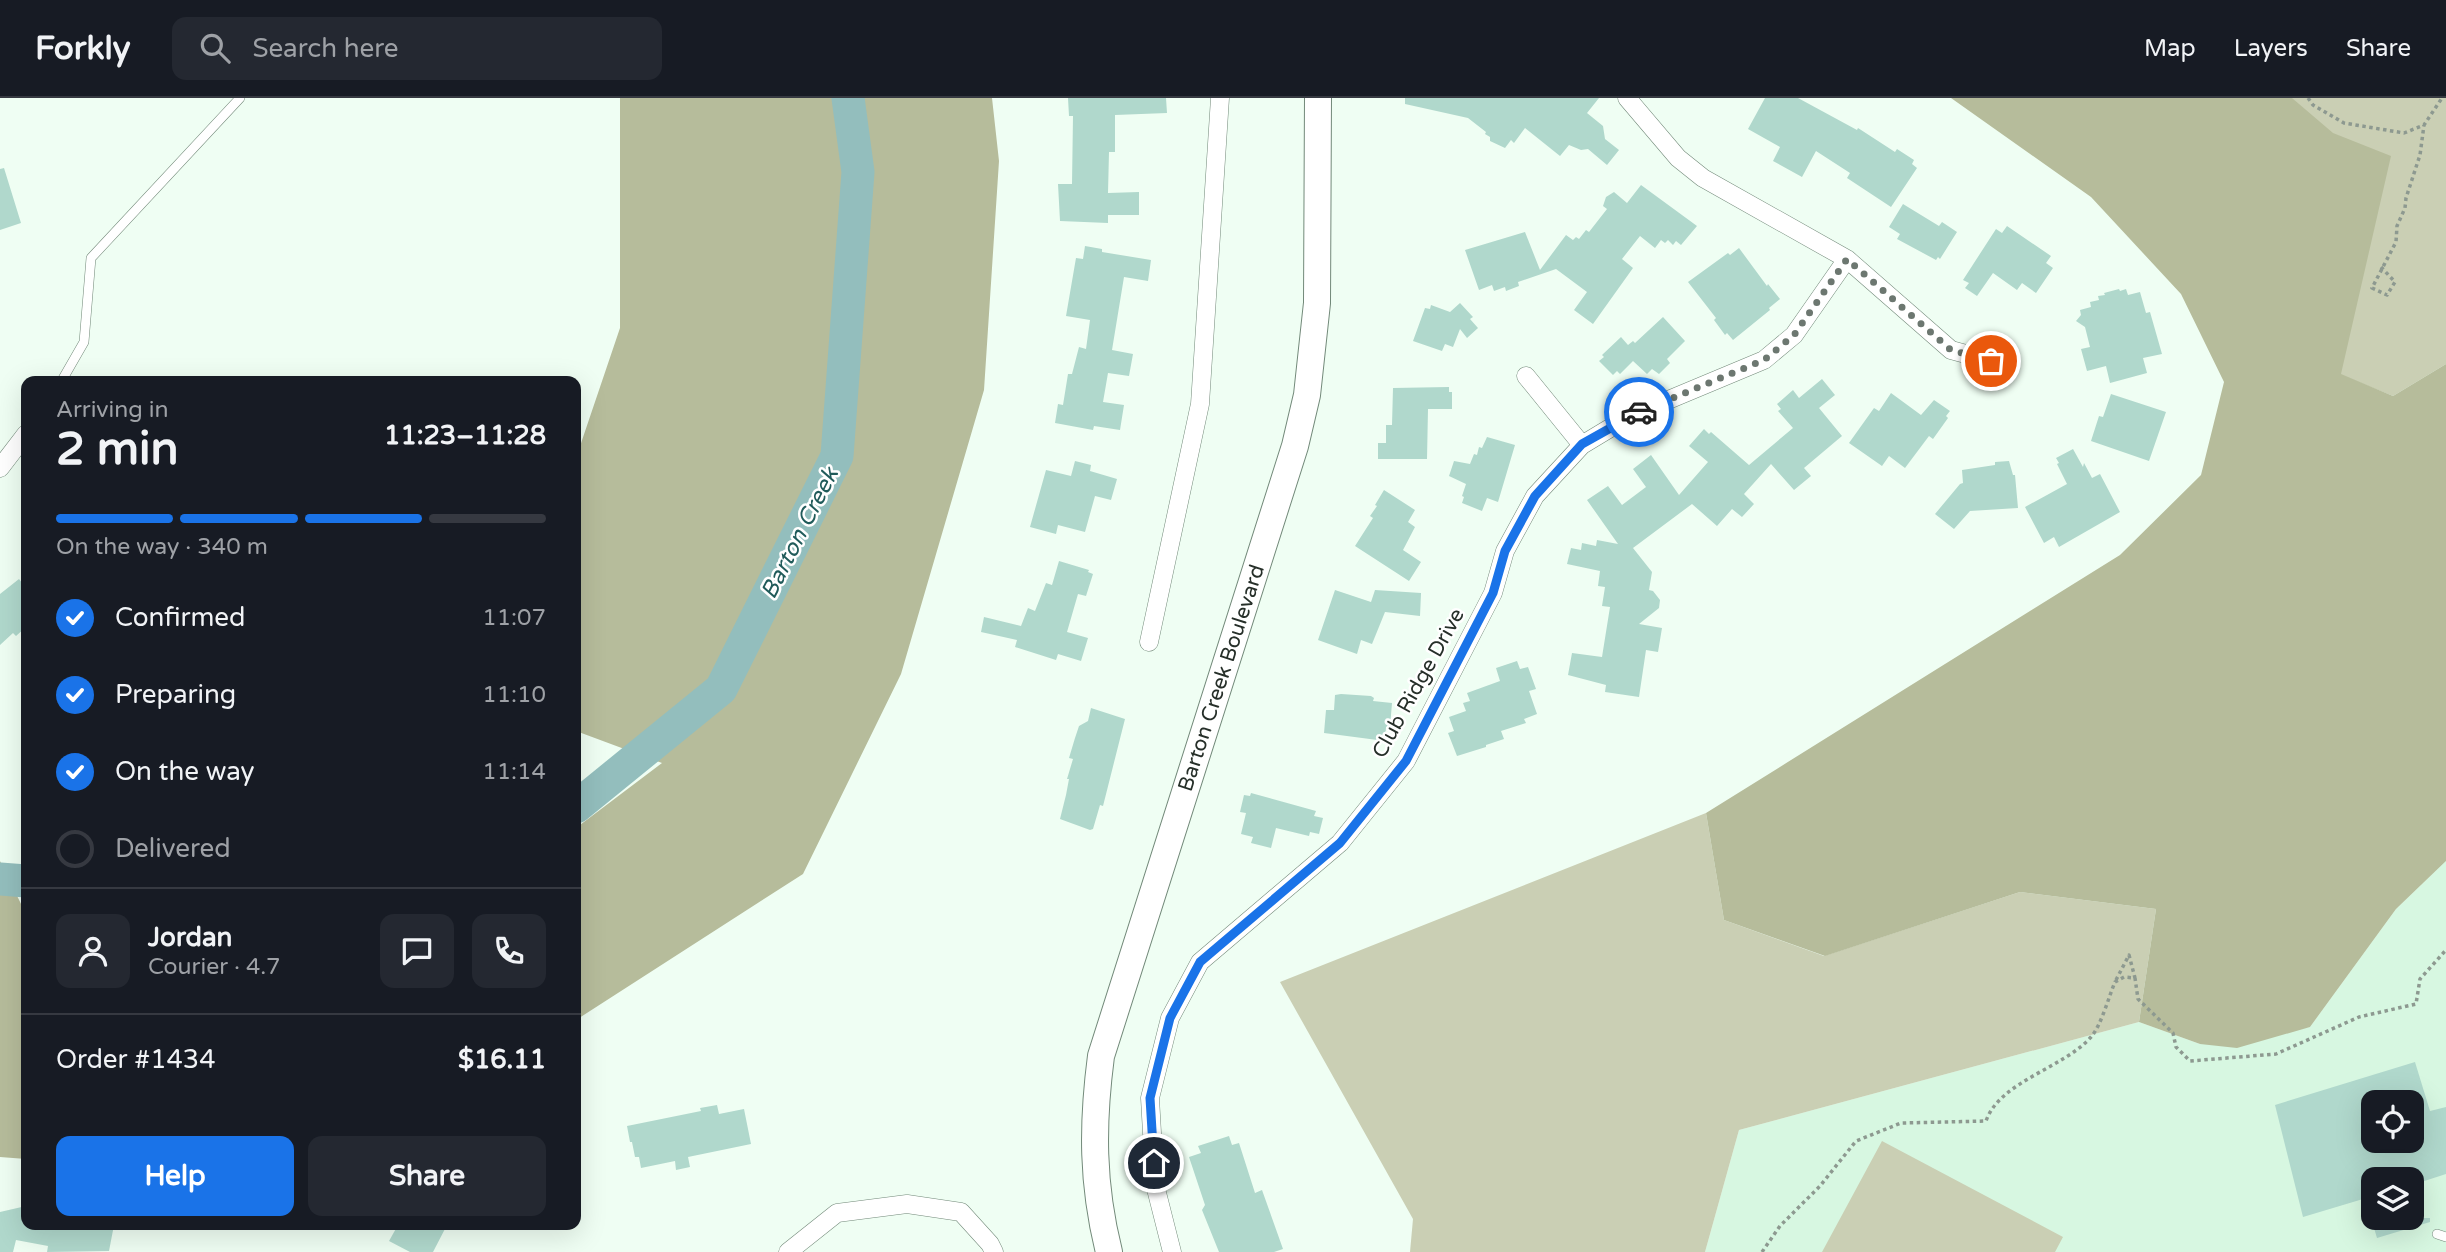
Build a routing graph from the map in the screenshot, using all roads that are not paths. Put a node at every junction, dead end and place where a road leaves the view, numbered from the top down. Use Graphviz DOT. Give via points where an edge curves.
graph roads {
  1 [pos="240,98"];
  2 [pos="1220,98"];
  3 [pos="1318,98"];
  4 [pos="1627,98"];
  5 [pos="1847,259"];
  6 [pos="2010,366"];
  7 [pos="64,376"];
  8 [pos="1526,376"];
  9 [pos="21,441"];
  10 [pos="1582,444"];
  11 [pos="0,468"];
  12 [pos="1149,642"];
  13 [pos="788,1252"];
  14 [pos="994,1252"];
  15 [pos="1109,1252"];
  16 [pos="1172,1252"];
  1 -- 7 [label="lane" via="91,258 84,342"];
  2 -- 12 [label="street" via="1200,404"];
  3 -- 15 [label="street, Barton Creek Boulevard" via="1317,303 1307,395 1101,1056 1095,1170"];
  4 -- 5 [label="street" via="1678,158 1703,178"];
  5 -- 6 [label="street" via="1951,350"];
  5 -- 10 [label="street, Club Ridge Drive" via="1794,335 1764,360 1630,416"];
  8 -- 10 [label="street"];
  9 -- 11 [label="street"];
  10 -- 16 [label="street, Club Ridge Drive" via="1535,496 1505,551 1493,593 1406,761 1340,843 1200,962 1170,1018 1150,1098 1155,1185"];
  13 -- 14 [label="street" via="837,1213 906,1204 961,1212"];
}
